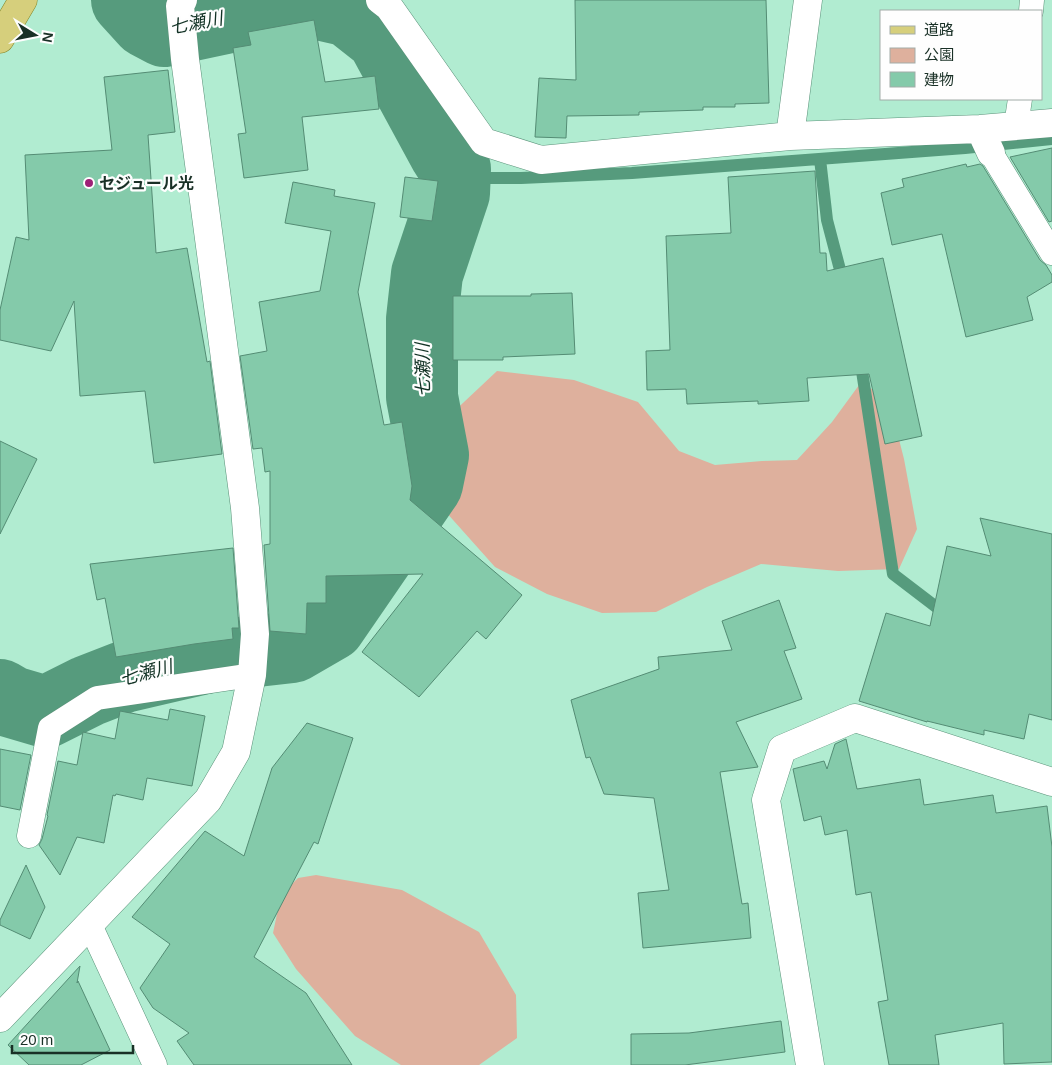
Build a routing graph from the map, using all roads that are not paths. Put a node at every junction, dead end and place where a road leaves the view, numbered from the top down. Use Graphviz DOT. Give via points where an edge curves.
graph roads {
  1 [pos="23,0"];
  2 [pos="808,0"];
  3 [pos="386,2"];
  4 [pos="182,3"];
  5 [pos="0,39"];
  6 [pos="1020,100"];
  7 [pos="1052,123"];
  8 [pos="1016,126"];
  9 [pos="790,136"];
  10 [pos="986,141"];
  11 [pos="1052,253"];
  12 [pos="253,668"];
  13 [pos="1052,782"];
  14 [pos="29,836"];
  15 [pos="90,924"];
  16 [pos="0,1018"];
  17 [pos="155,1065"];
  18 [pos="810,1065"];
  1 -- 5 [label="main road"];
  2 -- 9 [label="street"];
  3 -- 9 [label="street" via="484,142 541,160"];
  4 -- 12 [label="street" via="184,45 245,508 255,634"];
  6 -- 8 [label="lane"];
  7 -- 8 [label="street"];
  8 -- 10 [label="street"];
  9 -- 10 [label="street"];
  10 -- 11 [label="lane"];
  12 -- 14 [label="lane" via="97,698 50,728"];
  12 -- 15 [label="street" via="236,752 208,800"];
  13 -- 18 [label="street" via="855,718 782,749 766,800"];
  15 -- 16 [label="street"];
  15 -- 17 [label="lane"];
}
